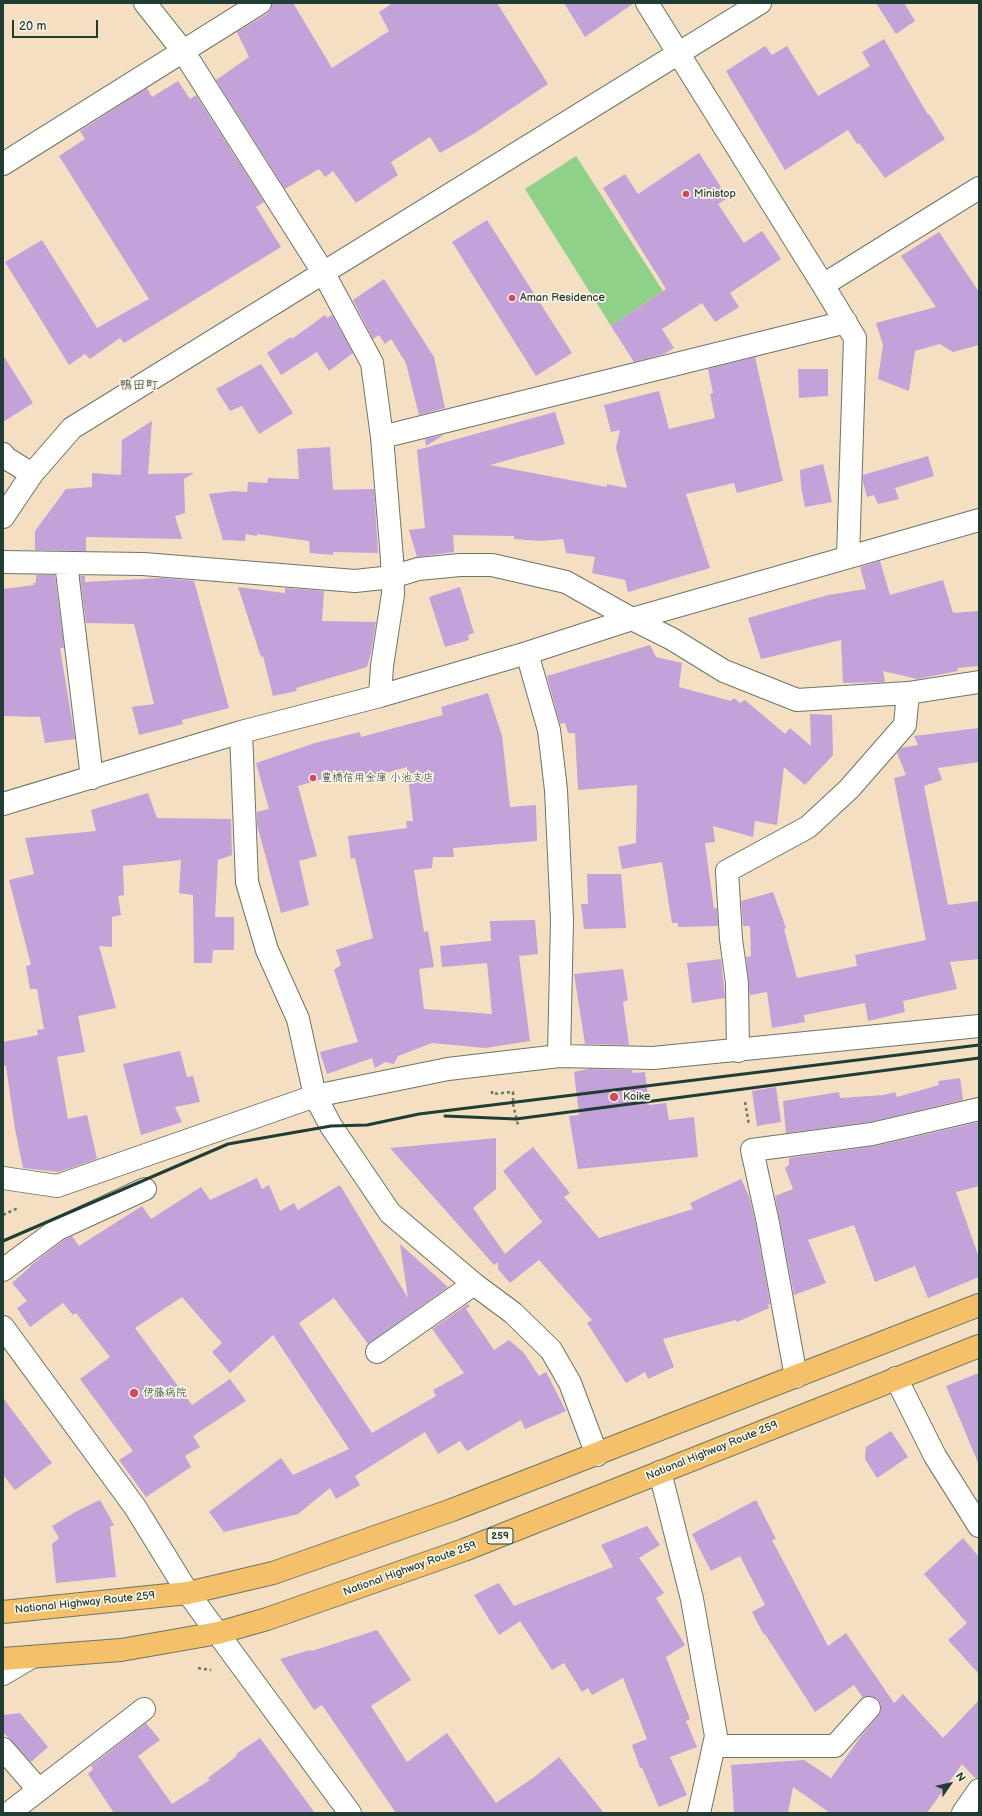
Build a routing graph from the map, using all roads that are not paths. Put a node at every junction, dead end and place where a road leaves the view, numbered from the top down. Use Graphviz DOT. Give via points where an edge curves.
graph roads {
  1 [pos="145,3"];
  2 [pos="260,3"];
  3 [pos="647,3"];
  4 [pos="760,3"];
  5 [pos="183,51"];
  6 [pos="679,54"];
  7 [pos="3,164"];
  8 [pos="979,188"];
  9 [pos="323,272"];
  10 [pos="823,284"];
  11 [pos="846,322"];
  12 [pos="382,436"];
  13 [pos="4,458"];
  14 [pos="32,474"];
  15 [pos="3,517"];
  16 [pos="979,520"];
  17 [pos="848,557"];
  18 [pos="3,562"];
  19 [pos="66,563"];
  20 [pos="392,577"];
  21 [pos="632,620"];
  22 [pos="527,653"];
  23 [pos="979,682"];
  24 [pos="908,693"];
  25 [pos="380,696"];
  26 [pos="241,732"];
  27 [pos="92,778"];
  28 [pos="3,804"];
  29 [pos="979,1026"];
  30 [pos="738,1051"];
  31 [pos="558,1056"];
  32 [pos="315,1096"];
  33 [pos="979,1109"];
  34 [pos="3,1178"];
  35 [pos="145,1189"];
  36 [pos="3,1270"];
  37 [pos="474,1284"];
  38 [pos="979,1305"];
  39 [pos="3,1327"];
  40 [pos="979,1346"];
  41 [pos="378,1352"];
  42 [pos="796,1377"];
  43 [pos="896,1378"];
  44 [pos="597,1455"];
  45 [pos="660,1472"];
  46 [pos="979,1526"];
  47 [pos="188,1592"];
  48 [pos="3,1612"];
  49 [pos="218,1633"];
  50 [pos="30,1658"];
  51 [pos="3,1659"];
  52 [pos="3,1674"];
  53 [pos="869,1708"];
  54 [pos="144,1709"];
  55 [pos="714,1746"];
  56 [pos="3,1749"];
  57 [pos="38,1789"];
  58 [pos="979,1790"];
  59 [pos="9,1813"];
  60 [pos="350,1813"];
  61 [pos="698,1813"];
  62 [pos="963,1813"];
  1 -- 5 [label="street"];
  2 -- 5 [label="street"];
  3 -- 6 [label="street"];
  4 -- 6 [label="street"];
  5 -- 7 [label="street"];
  5 -- 9 [label="street"];
  6 -- 9 [label="street"];
  6 -- 10 [label="street"];
  8 -- 10 [label="street"];
  9 -- 12 [label="street" via="372,363"];
  9 -- 14 [label="street" via="72,428"];
  10 -- 11 [label="street"];
  11 -- 12 [label="street"];
  11 -- 17 [label="street" via="855,338"];
  12 -- 20 [label="street"];
  13 -- 14 [label="street"];
  14 -- 15 [label="street"];
  16 -- 17 [label="street"];
  17 -- 21 [label="street"];
  18 -- 19 [label="street"];
  19 -- 20 [label="street" via="143,564 355,581"];
  19 -- 27 [label="street"];
  20 -- 21 [label="street" via="418,569 460,564 492,565 566,582"];
  20 -- 25 [label="street" via="393,594"];
  21 -- 22 [label="street"];
  21 -- 24 [label="street" via="672,639 724,671 797,700"];
  22 -- 25 [label="street"];
  22 -- 31 [label="street" via="549,730 556,790 562,920"];
  23 -- 24 [label="street"];
  24 -- 30 [label="street" via="905,725 849,789 808,827 727,871 731,939 737,983"];
  25 -- 26 [label="street"];
  26 -- 27 [label="street"];
  26 -- 32 [label="street" via="247,882 267,950 298,1019"];
  27 -- 28 [label="street"];
  29 -- 30 [label="street"];
  30 -- 31 [label="street" via="653,1058"];
  31 -- 32 [label="street" via="448,1069"];
  32 -- 34 [label="street" via="57,1186"];
  32 -- 37 [label="street" via="331,1126 390,1212"];
  33 -- 42 [label="street" via="872,1134 752,1150"];
  35 -- 36 [label="street" via="58,1229"];
  37 -- 41 [label="street"];
  37 -- 44 [label="street" via="512,1313 551,1350 570,1382"];
  38 -- 42 [label="highway, National Highway Route 259"];
  39 -- 47 [label="street" via="135,1507"];
  40 -- 43 [label="highway, National Highway Route 259 / 259"];
  42 -- 44 [label="highway, National Highway Route 259"];
  43 -- 45 [label="highway, National Highway Route 259 / 259"];
  43 -- 46 [label="street" via="936,1456"];
  44 -- 47 [label="highway, National Highway Route 259" via="452,1510 273,1573"];
  45 -- 49 [label="highway, National Highway Route 259 / 259" via="464,1550 267,1620"];
  45 -- 55 [label="street" via="692,1599 716,1736"];
  47 -- 48 [label="highway, National Highway Route 259"];
  47 -- 49 [label="street"];
  49 -- 50 [label="highway, National Highway Route 259 / 259" via="121,1650"];
  49 -- 60 [label="street"];
  50 -- 51 [label="highway, National Highway Route 259 / 259"];
  50 -- 52 [label="street"];
  53 -- 55 [label="street" via="835,1746"];
  54 -- 57 [label="street"];
  55 -- 61 [label="street"];
  56 -- 57 [label="street"];
  57 -- 59 [label="street"];
  58 -- 62 [label="street"];
}
